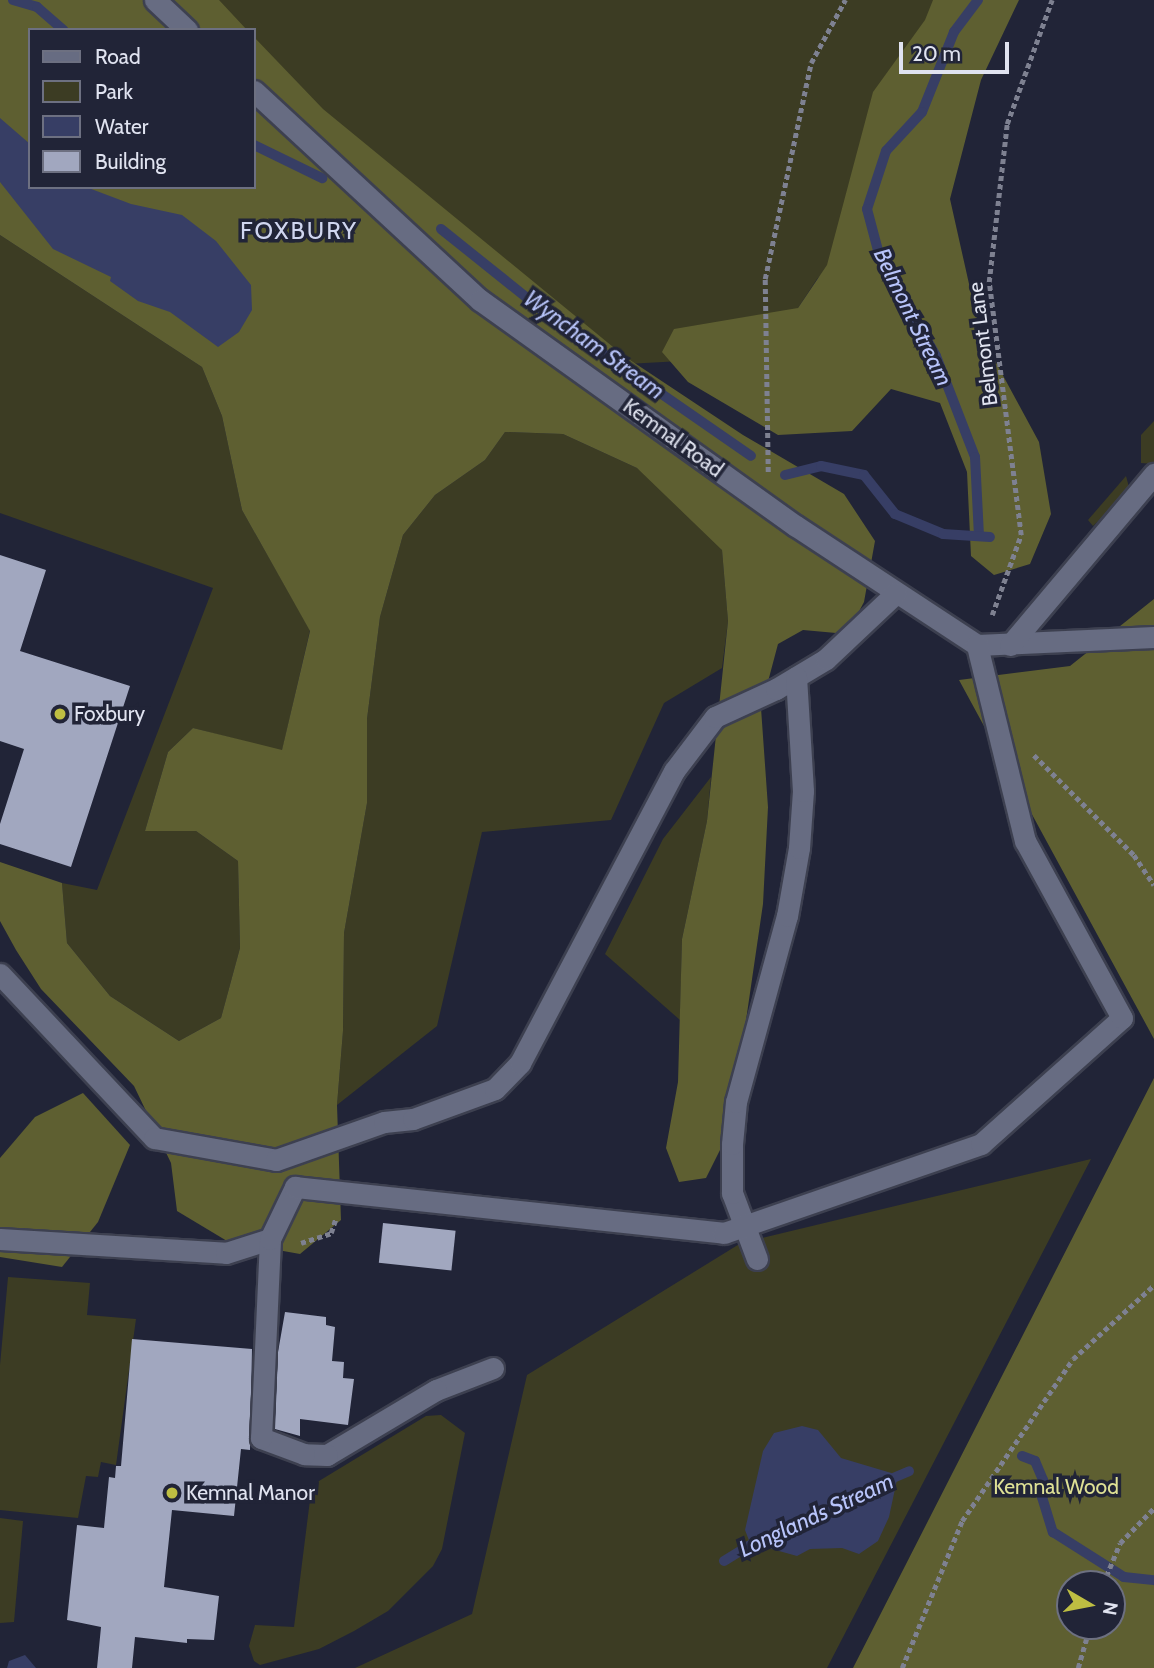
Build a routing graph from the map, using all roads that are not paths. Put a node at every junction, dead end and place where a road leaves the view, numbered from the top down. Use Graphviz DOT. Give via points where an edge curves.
graph roads {
  1 [pos="155,0"];
  2 [pos="185,28"];
  3 [pos="256,93"];
  4 [pos="1154,474"];
  5 [pos="896,593"];
  6 [pos="1154,637"];
  7 [pos="994,645"];
  8 [pos="796,677"];
  9 [pos="0,974"];
  10 [pos="742,1227"];
  11 [pos="0,1239"];
  12 [pos="270,1243"];
  13 [pos="757,1259"];
  14 [pos="493,1368"];
  1 -- 2 [label="street"];
  3 -- 5 [label="street, Kemnal Road" via="480,300"];
  4 -- 7 [label="street"];
  5 -- 7 [label="street, Kemnal Road"];
  5 -- 8 [label="street" via="826,659"];
  6 -- 7 [label="street"];
  7 -- 10 [label="street" via="1025,841 1122,1018 981,1144"];
  8 -- 9 [label="street" via="715,717 674,771 520,1063 495,1089 276,1160 154,1138"];
  8 -- 10 [label="street" via="803,790 799,848 787,916 737,1102 732,1193"];
  10 -- 12 [label="street" via="724,1233 295,1187"];
  10 -- 13 [label="street"];
  11 -- 12 [label="street" via="226,1253"];
  12 -- 14 [label="street" via="261,1438 304,1454 327,1455 436,1390"];
}
